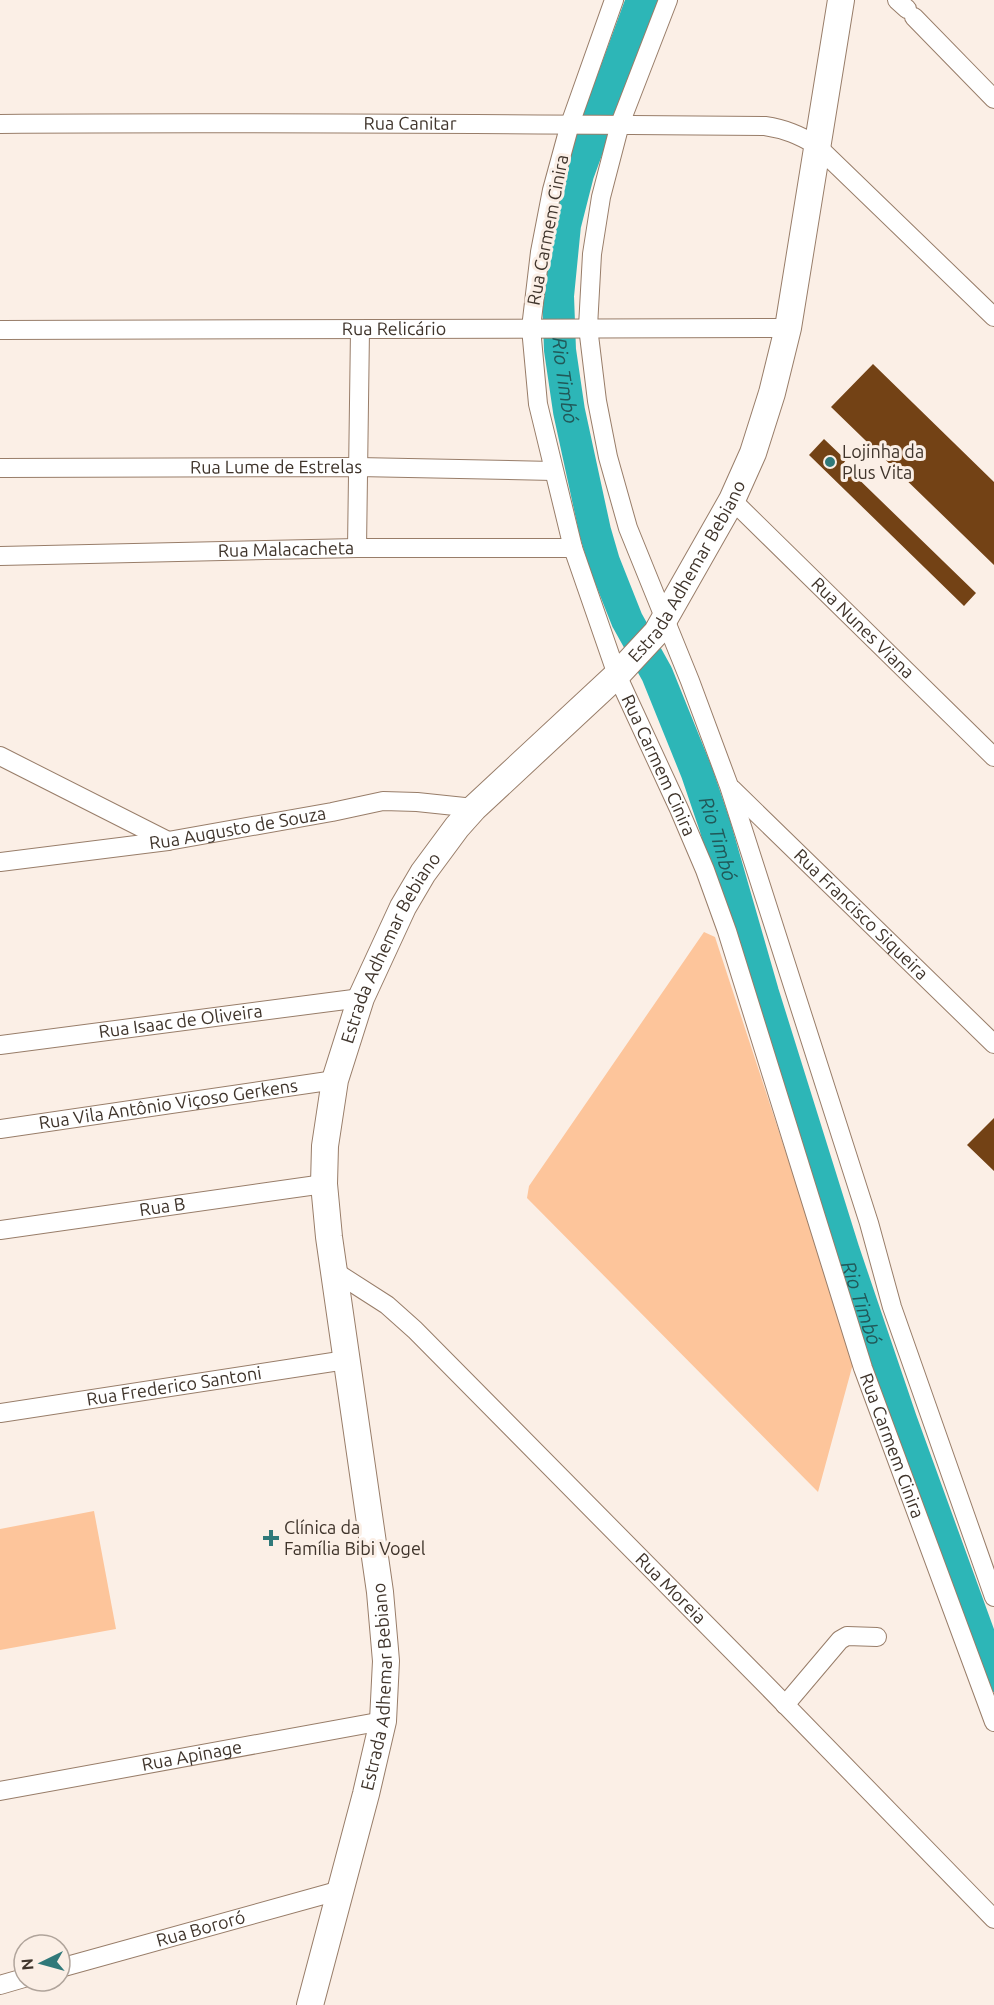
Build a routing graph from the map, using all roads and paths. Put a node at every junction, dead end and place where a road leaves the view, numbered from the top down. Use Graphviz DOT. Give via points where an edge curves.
graph roads {
  1 [pos="614,0"];
  2 [pos="668,0"];
  3 [pos="841,0"];
  4 [pos="906,9"];
  5 [pos="994,99"];
  6 [pos="0,124"];
  7 [pos="575,124"];
  8 [pos="616,124"];
  9 [pos="816,145"];
  10 [pos="994,316"];
  11 [pos="582,327"];
  12 [pos="536,328"];
  13 [pos="788,328"];
  14 [pos="0,330"];
  15 [pos="360,330"];
  16 [pos="0,468"];
  17 [pos="358,468"];
  18 [pos="554,471"];
  19 [pos="732,500"];
  20 [pos="357,548"];
  21 [pos="573,548"];
  22 [pos="0,556"];
  23 [pos="661,626"];
  24 [pos="622,669"];
  25 [pos="0,756"];
  26 [pos="994,757"];
  27 [pos="729,786"];
  28 [pos="474,808"];
  29 [pos="168,841"];
  30 [pos="0,862"];
  31 [pos="362,998"];
  32 [pos="994,1044"];
  33 [pos="0,1045"];
  34 [pos="335,1080"];
  35 [pos="0,1129"];
  36 [pos="324,1184"];
  37 [pos="0,1230"];
  38 [pos="334,1271"];
  39 [pos="346,1360"];
  40 [pos="0,1413"];
  41 [pos="994,1597"];
  42 [pos="877,1637"];
  43 [pos="785,1705"];
  44 [pos="383,1721"];
  45 [pos="994,1722"];
  46 [pos="0,1791"];
  47 [pos="341,1890"];
  48 [pos="994,1919"];
  49 [pos="72,1965"];
  50 [pos="310,2005"];
  1 -- 7 [label="street, Rua Carmem Cinira"];
  2 -- 8 [label="street"];
  3 -- 9 [label="main road, Estrada Adhemar Bebiano"];
  4 -- 5 [label="street"];
  6 -- 7 [label="street, Rua Canitar"];
  7 -- 8 [label="street, Rua Canitar"];
  7 -- 12 [label="street, Rua Carmem Cinira" via="546,221"];
  8 -- 9 [label="street, Rua Canitar" via="765,126 784,129"];
  8 -- 11 [label="street"];
  9 -- 10 [label="street, Rua Canitar"];
  9 -- 13 [label="main road, Estrada Adhemar Bebiano"];
  11 -- 12 [label="street, Rua Relicário"];
  11 -- 13 [label="street, Rua Relicário"];
  11 -- 23 [label="street" via="608,457"];
  12 -- 15 [label="street, Rua Relicário"];
  12 -- 18 [label="street, Rua Carmem Cinira" via="538,404"];
  13 -- 19 [label="main road, Estrada Adhemar Bebiano" via="753,453"];
  14 -- 15 [label="street, Rua Relicário"];
  15 -- 17 [label="street"];
  16 -- 17 [label="street, Rua Lume de Estrelas"];
  17 -- 18 [label="street, Rua Lume de Estrelas"];
  17 -- 20 [label="street"];
  18 -- 21 [label="street, Rua Carmem Cinira"];
  19 -- 23 [label="main road, Estrada Adhemar Bebiano"];
  19 -- 26 [label="street, Rua Nunes Viana"];
  20 -- 21 [label="street, Rua Malacacheta"];
  20 -- 22 [label="street, Rua Malacacheta"];
  21 -- 24 [label="street, Rua Carmem Cinira"];
  23 -- 24 [label="main road, Estrada Adhemar Bebiano"];
  23 -- 27 [label="street"];
  24 -- 28 [label="main road, Estrada Adhemar Bebiano"];
  24 -- 45 [label="street, Rua Carmem Cinira" via="727,931 863,1368"];
  25 -- 29 [label="street"];
  27 -- 32 [label="street, Rua Francisco Siqueira"];
  27 -- 41 [label="street" via="869,1223 892,1307"];
  28 -- 29 [label="street, Rua Augusto de Souza" via="383,801"];
  28 -- 31 [label="main road, Estrada Adhemar Bebiano" via="423,873 403,907"];
  29 -- 30 [label="street, Rua Augusto de Souza"];
  31 -- 33 [label="street, Rua Isaac de Oliveira"];
  31 -- 34 [label="main road, Estrada Adhemar Bebiano"];
  34 -- 35 [label="street, Rua Vila Antônio Viçoso Gerkens"];
  34 -- 36 [label="main road, Estrada Adhemar Bebiano"];
  36 -- 37 [label="street, Rua B"];
  36 -- 38 [label="main road, Estrada Adhemar Bebiano"];
  38 -- 39 [label="main road, Estrada Adhemar Bebiano"];
  38 -- 43 [label="street, Rua Moreia" via="387,1305 415,1330"];
  39 -- 40 [label="street, Rua Frederico Santoni"];
  39 -- 44 [label="main road, Estrada Adhemar Bebiano" via="380,1592 386,1661"];
  42 -- 43 [label="street" via="847,1636 840,1640"];
  43 -- 48 [label="street, Rua Moreia"];
  44 -- 46 [label="street, Rua Apinage"];
  44 -- 47 [label="main road, Estrada Adhemar Bebiano"];
  47 -- 49 [label="street, Rua Bororó"];
  47 -- 50 [label="main road, Estrada Adhemar Bebiano"];
}
